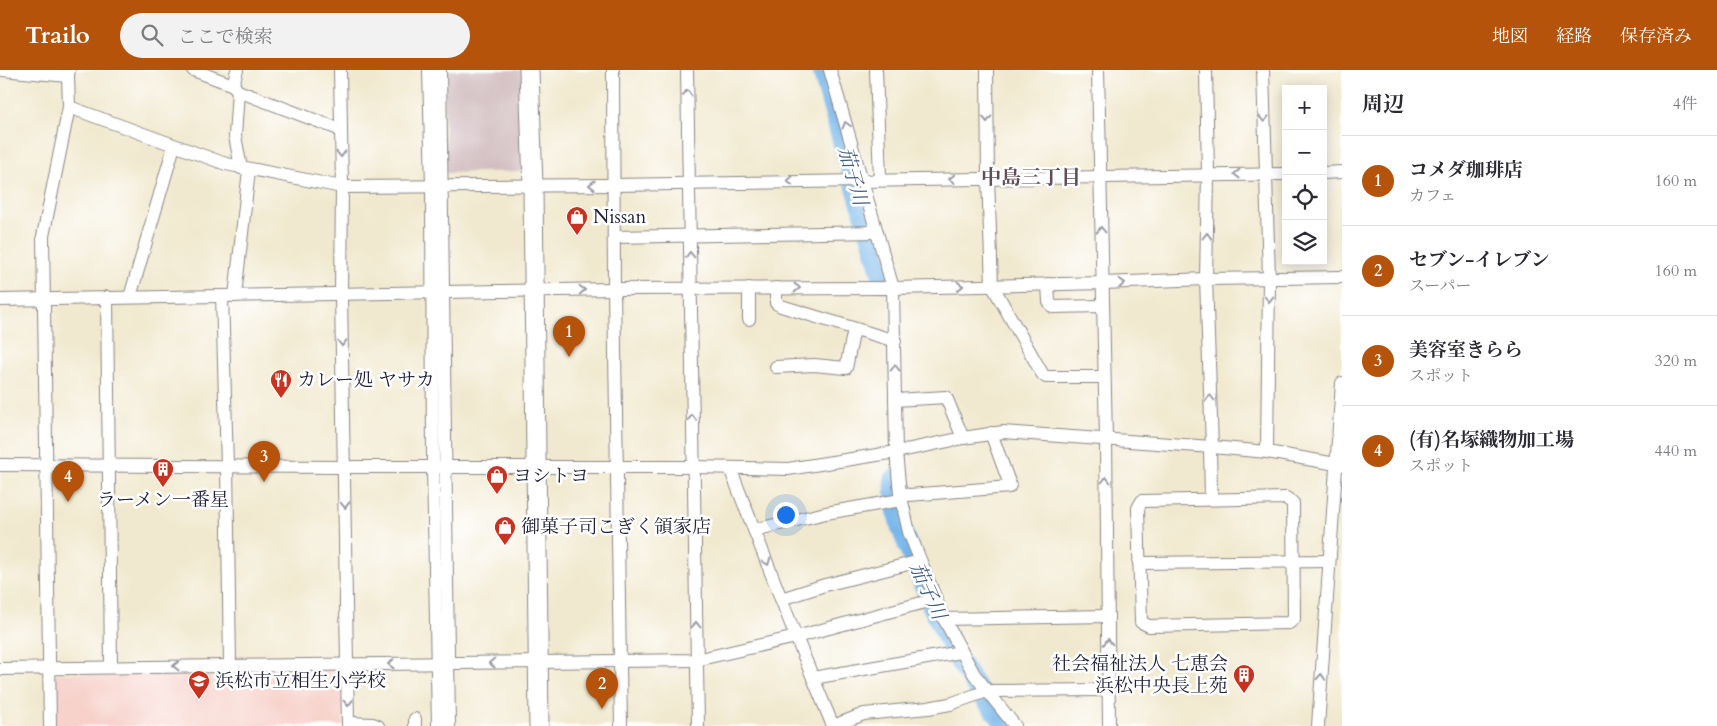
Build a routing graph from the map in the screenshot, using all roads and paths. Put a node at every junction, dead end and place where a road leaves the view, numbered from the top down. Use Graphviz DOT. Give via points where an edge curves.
graph roads {
  1 [pos="9,70"];
  2 [pos="194,70"];
  3 [pos="237,70"];
  4 [pos="340,70"];
  5 [pos="429,70"];
  6 [pos="440,70"];
  7 [pos="529,70"];
  8 [pos="614,70"];
  9 [pos="687,70"];
  10 [pos="830,70"];
  11 [pos="876,70"];
  12 [pos="986,70"];
  13 [pos="1098,70"];
  14 [pos="1206,70"];
  15 [pos="1263,70"];
  16 [pos="68,73"];
  17 [pos="236,88"];
  18 [pos="69,107"];
  19 [pos="341,130"];
  20 [pos="174,146"];
  21 [pos="245,169"];
  22 [pos="1342,172"];
  23 [pos="1327,173"];
  24 [pos="1208,174"];
  25 [pos="1265,174"];
  26 [pos="1282,174"];
  27 [pos="1100,176"];
  28 [pos="988,178"];
  29 [pos="880,179"];
  30 [pos="862,180"];
  31 [pos="688,183"];
  32 [pos="533,184"];
  33 [pos="614,185"];
  34 [pos="437,186"];
  35 [pos="342,187"];
  36 [pos="877,232"];
  37 [pos="690,236"];
  38 [pos="614,237"];
  39 [pos="1342,276"];
  40 [pos="1269,278"];
  41 [pos="1206,279"];
  42 [pos="1048,284"];
  43 [pos="1103,284"];
  44 [pos="992,285"];
  45 [pos="749,288"];
  46 [pos="776,288"];
  47 [pos="892,288"];
  48 [pos="614,289"];
  49 [pos="691,289"];
  50 [pos="438,292"];
  51 [pos="533,292"];
  52 [pos="341,294"];
  53 [pos="229,296"];
  54 [pos="107,297"];
  55 [pos="130,297"];
  56 [pos="44,299"];
  57 [pos="0,300"];
  58 [pos="1103,306"];
  59 [pos="749,319"];
  60 [pos="854,329"];
  61 [pos="895,341"];
  62 [pos="776,367"];
  63 [pos="1104,377"];
  64 [pos="1342,383"];
  65 [pos="896,400"];
  66 [pos="991,434"];
  67 [pos="963,438"];
  68 [pos="1106,439"];
  69 [pos="1211,447"];
  70 [pos="893,452"];
  71 [pos="1267,452"];
  72 [pos="108,464"];
  73 [pos="1339,464"];
  74 [pos="0,465"];
  75 [pos="46,465"];
  76 [pos="227,465"];
  77 [pos="440,466"];
  78 [pos="616,466"];
  79 [pos="345,467"];
  80 [pos="535,467"];
  81 [pos="693,467"];
  82 [pos="730,468"];
  83 [pos="898,499"];
  84 [pos="1211,500"];
  85 [pos="754,530"];
  86 [pos="1295,561"];
  87 [pos="1328,561"];
  88 [pos="916,562"];
  89 [pos="1139,563"];
  90 [pos="781,598"];
  91 [pos="932,600"];
  92 [pos="1108,616"];
  93 [pos="944,619"];
  94 [pos="796,637"];
  95 [pos="957,652"];
  96 [pos="696,660"];
  97 [pos="620,661"];
  98 [pos="537,662"];
  99 [pos="443,663"];
  100 [pos="347,664"];
  101 [pos="230,665"];
  102 [pos="111,667"];
  103 [pos="49,668"];
  104 [pos="0,669"];
  105 [pos="813,678"];
  106 [pos="1108,690"];
  107 [pos="983,693"];
  108 [pos="348,725"];
  109 [pos="50,726"];
  110 [pos="378,726"];
  111 [pos="438,726"];
  112 [pos="449,726"];
  113 [pos="539,726"];
  114 [pos="621,726"];
  115 [pos="698,726"];
  116 [pos="833,726"];
  117 [pos="1015,726"];
  118 [pos="1108,726"];
  119 [pos="1318,726"];
  1 -- 16 [label="street"];
  2 -- 17 [label="street"];
  3 -- 17 [label="street"];
  4 -- 19 [label="street"];
  5 -- 34 [label="street"];
  6 -- 34 [label="street"];
  7 -- 32 [label="street"];
  8 -- 33 [label="street"];
  31 -- 9 [label="street, one-way"];
  30 -- 10 [label="street, one-way"];
  11 -- 29 [label="street"];
  12 -- 28 [label="street, one-way"];
  13 -- 27 [label="street"];
  14 -- 24 [label="street"];
  15 -- 25 [label="street, one-way"];
  16 -- 18 [label="street"];
  17 -- 19 [label="street"];
  17 -- 21 [label="street" via="235,130"];
  18 -- 20 [label="street"];
  18 -- 56 [label="street" via="43,236"];
  19 -- 35 [label="street, one-way"];
  20 -- 21 [label="street"];
  20 -- 55 [label="street"];
  21 -- 35 [label="street"];
  21 -- 53 [label="street"];
  22 -- 23 [label="street"];
  25 -- 24 [label="street, one-way"];
  24 -- 27 [label="street"];
  41 -- 24 [label="street, one-way"];
  25 -- 26 [label="street"];
  25 -- 40 [label="street"];
  27 -- 28 [label="street"];
  43 -- 27 [label="street, one-way"];
  28 -- 29 [label="street, one-way"];
  28 -- 44 [label="street"];
  29 -- 30 [label="street"];
  30 -- 31 [label="street, one-way"];
  30 -- 36 [label="street"];
  31 -- 33 [label="street"];
  31 -- 37 [label="street"];
  33 -- 32 [label="street, one-way"];
  32 -- 34 [label="street"];
  32 -- 51 [label="street"];
  33 -- 38 [label="street"];
  34 -- 35 [label="street"];
  34 -- 50 [label="street"];
  35 -- 52 [label="street"];
  36 -- 37 [label="street"];
  36 -- 47 [label="street"];
  37 -- 38 [label="street"];
  49 -- 37 [label="street, one-way"];
  38 -- 48 [label="street"];
  39 -- 40 [label="street"];
  40 -- 41 [label="street"];
  40 -- 71 [label="street, one-way"];
  43 -- 41 [label="street, one-way"];
  69 -- 41 [label="street, one-way"];
  42 -- 43 [label="street"];
  42 -- 44 [label="street"];
  42 -- 58 [label="street" via="1049,302 1053,307"];
  43 -- 58 [label="street"];
  47 -- 44 [label="street, one-way"];
  44 -- 63 [label="street" via="1046,377"];
  45 -- 46 [label="street"];
  45 -- 49 [label="street"];
  45 -- 59 [label="street"];
  46 -- 47 [label="street, one-way"];
  46 -- 60 [label="street" via="776,303 781,306"];
  47 -- 61 [label="street"];
  48 -- 49 [label="street"];
  51 -- 48 [label="street, one-way"];
  48 -- 78 [label="street"];
  81 -- 49 [label="street, one-way"];
  50 -- 51 [label="street"];
  50 -- 52 [label="street"];
  50 -- 77 [label="street"];
  51 -- 80 [label="street"];
  52 -- 53 [label="street"];
  52 -- 79 [label="street, one-way"];
  53 -- 55 [label="street"];
  53 -- 76 [label="street"];
  54 -- 55 [label="street"];
  54 -- 56 [label="street"];
  54 -- 72 [label="street"];
  56 -- 57 [label="street"];
  56 -- 75 [label="street"];
  58 -- 63 [label="street"];
  60 -- 61 [label="street"];
  60 -- 62 [label="street" via="846,368 814,365"];
  65 -- 61 [label="street, one-way"];
  63 -- 68 [label="street"];
  64 -- 73 [label="street"];
  65 -- 67 [label="street" via="946,397"];
  65 -- 70 [label="street"];
  66 -- 67 [label="street"];
  66 -- 68 [label="street" via="1020,432"];
  66 -- 83 [label="street" via="1009,487 908,495"];
  67 -- 70 [label="street"];
  68 -- 69 [label="street"];
  92 -- 68 [label="street, one-way"];
  69 -- 71 [label="street"];
  69 -- 84 [label="street"];
  70 -- 82 [label="street" via="788,469"];
  70 -- 83 [label="street"];
  71 -- 73 [label="street"];
  72 -- 75 [label="street"];
  72 -- 76 [label="street"];
  72 -- 102 [label="street"];
  73 -- 87 [label="street"];
  74 -- 75 [label="street"];
  75 -- 103 [label="street"];
  76 -- 79 [label="street"];
  76 -- 101 [label="street"];
  77 -- 79 [label="street"];
  77 -- 80 [label="street"];
  77 -- 99 [label="street"];
  78 -- 80 [label="street"];
  78 -- 81 [label="street"];
  78 -- 97 [label="street"];
  79 -- 100 [label="street, one-way"];
  80 -- 98 [label="street"];
  81 -- 82 [label="street"];
  96 -- 81 [label="street, one-way"];
  82 -- 85 [label="street"];
  83 -- 85 [label="street"];
  83 -- 88 [label="street"];
  84 -- 86 [label="street" via="1290,500 1294,503"];
  84 -- 89 [label="street" via="1142,500 1138,508"];
  85 -- 90 [label="street, one-way"];
  86 -- 87 [label="street"];
  86 -- 89 [label="street"];
  86 -- 89 [label="street" via="1295,615 1289,623 1158,626 1144,625 1140,620"];
  119 -- 87 [label="street, one-way"];
  88 -- 90 [label="street"];
  88 -- 91 [label="street"];
  90 -- 94 [label="street"];
  91 -- 93 [label="street"];
  91 -- 94 [label="street"];
  92 -- 93 [label="street"];
  106 -- 92 [label="street, one-way"];
  93 -- 95 [label="street"];
  94 -- 96 [label="street"];
  94 -- 105 [label="street"];
  95 -- 105 [label="street"];
  95 -- 107 [label="street" via="974,674"];
  96 -- 97 [label="street"];
  96 -- 115 [label="street"];
  97 -- 98 [label="street"];
  97 -- 114 [label="street"];
  98 -- 99 [label="street, one-way"];
  98 -- 113 [label="street"];
  99 -- 100 [label="street, one-way"];
  99 -- 111 [label="street"];
  99 -- 112 [label="street"];
  100 -- 101 [label="street"];
  100 -- 108 [label="street, one-way"];
  101 -- 102 [label="street, one-way"];
  102 -- 103 [label="street"];
  103 -- 104 [label="street"];
  103 -- 109 [label="street"];
  105 -- 116 [label="street"];
  106 -- 107 [label="street"];
  106 -- 118 [label="street"];
  107 -- 116 [label="street" via="931,708 864,714"];
  107 -- 117 [label="street"];
  108 -- 110 [label="street"];
}
